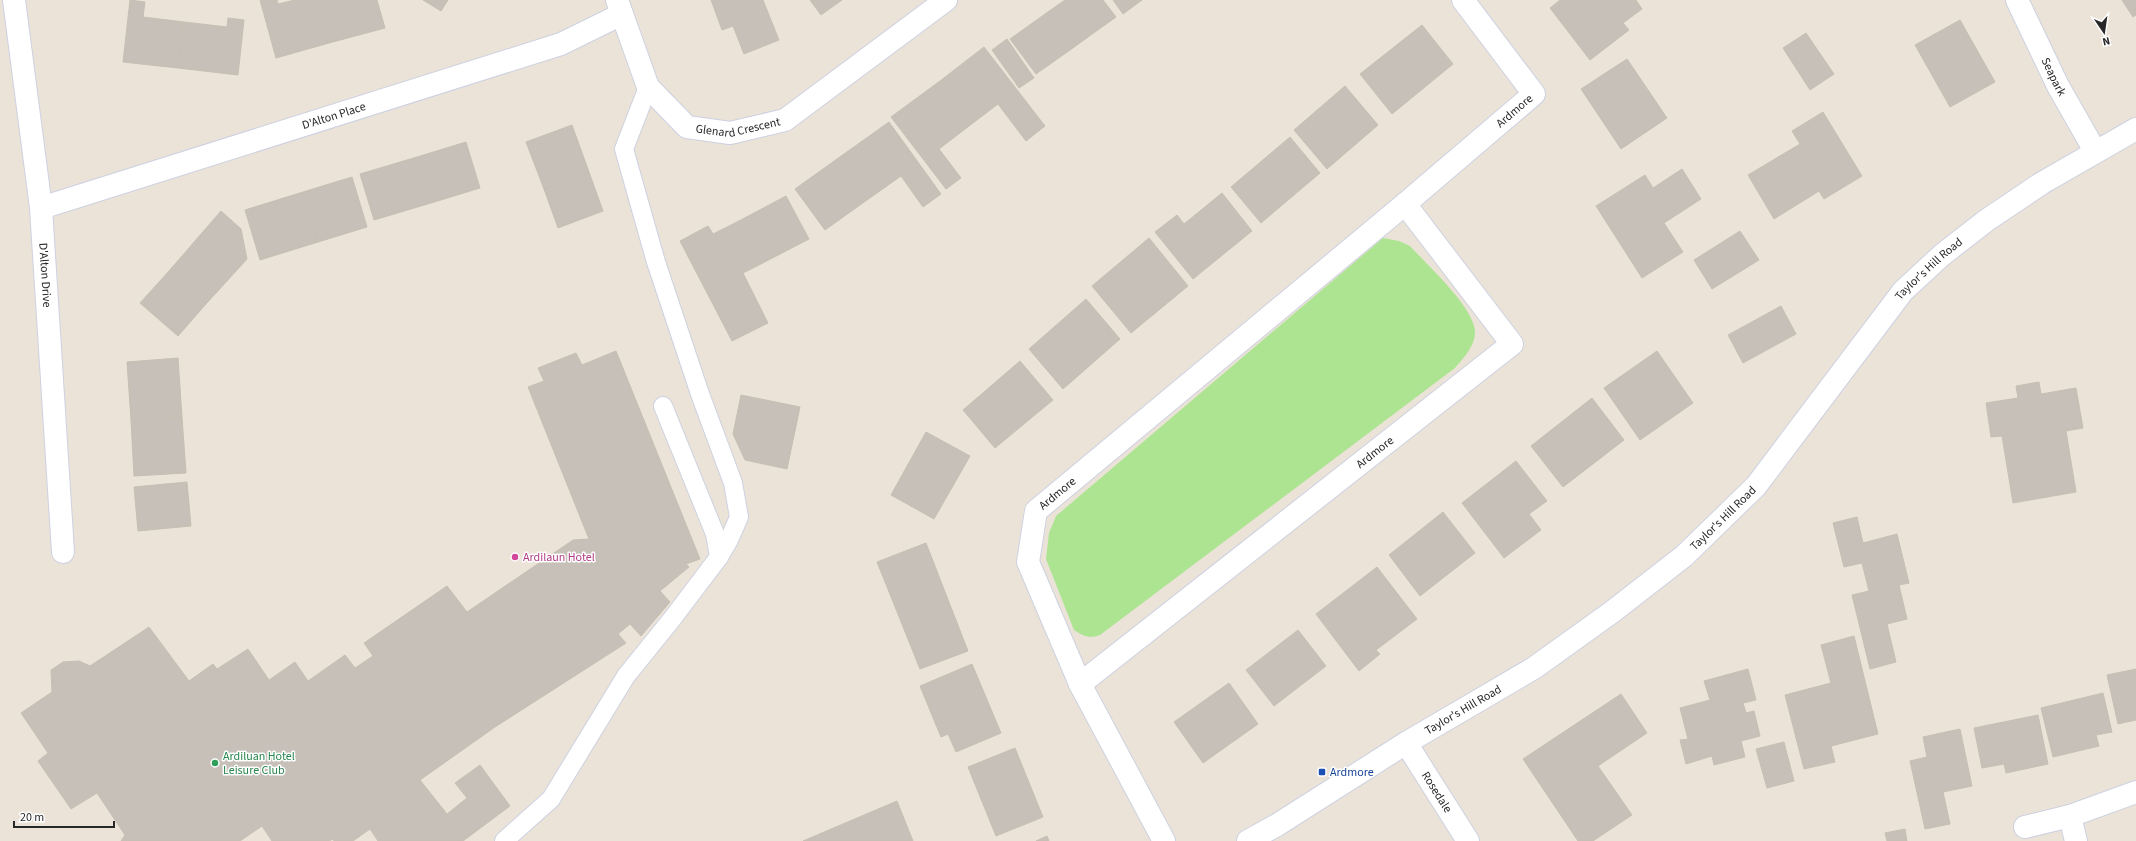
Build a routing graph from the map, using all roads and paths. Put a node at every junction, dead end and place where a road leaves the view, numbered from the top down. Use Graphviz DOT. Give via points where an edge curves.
graph roads {
  1 [pos="14,0"];
  2 [pos="946,0"];
  3 [pos="1463,0"];
  4 [pos="2017,0"];
  5 [pos="619,7"];
  6 [pos="648,87"];
  7 [pos="2136,128"];
  8 [pos="2095,151"];
  9 [pos="1405,204"];
  10 [pos="41,208"];
  11 [pos="664,406"];
  12 [pos="63,552"];
  13 [pos="719,557"];
  14 [pos="1080,684"];
  15 [pos="1406,743"];
  16 [pos="2136,792"];
  17 [pos="2070,816"];
  18 [pos="2025,827"];
  19 [pos="504,841"];
  20 [pos="1164,841"];
  21 [pos="1248,841"];
  22 [pos="1468,841"];
  23 [pos="2076,841"];
  1 -- 10 [label="street, D'Alton Drive"];
  2 -- 6 [label="street, Glenard Crescent" via="785,120 730,133 687,128"];
  3 -- 9 [label="street, Ardmore" via="1534,94"];
  4 -- 8 [label="street, Seapark" via="2058,86"];
  5 -- 6 [label="street, Glenard Crescent"];
  5 -- 10 [label="street, D'Alton Place" via="560,44"];
  6 -- 13 [label="lane" via="624,149 656,262 733,483 739,517 730,540"];
  7 -- 8 [label="street, Taylor's Hill Road"];
  8 -- 15 [label="street, Taylor's Hill Road" via="1987,220 1942,255 1903,291 1756,486 1684,556 1534,668"];
  9 -- 14 [label="street, Ardmore" via="1036,511 1028,562"];
  9 -- 14 [label="street, Ardmore" via="1512,344"];
  10 -- 12 [label="street, D'Alton Drive"];
  11 -- 13 [label="lane" via="715,534"];
  13 -- 19 [label="lane" via="626,676 551,799"];
  14 -- 20 [label="street, Ardmore"];
  15 -- 21 [label="street, Taylor's Hill Road"];
  15 -- 22 [label="street, Rosedale"];
  16 -- 17 [label="street"];
  17 -- 18 [label="street"];
  17 -- 23 [label="street"];
}
